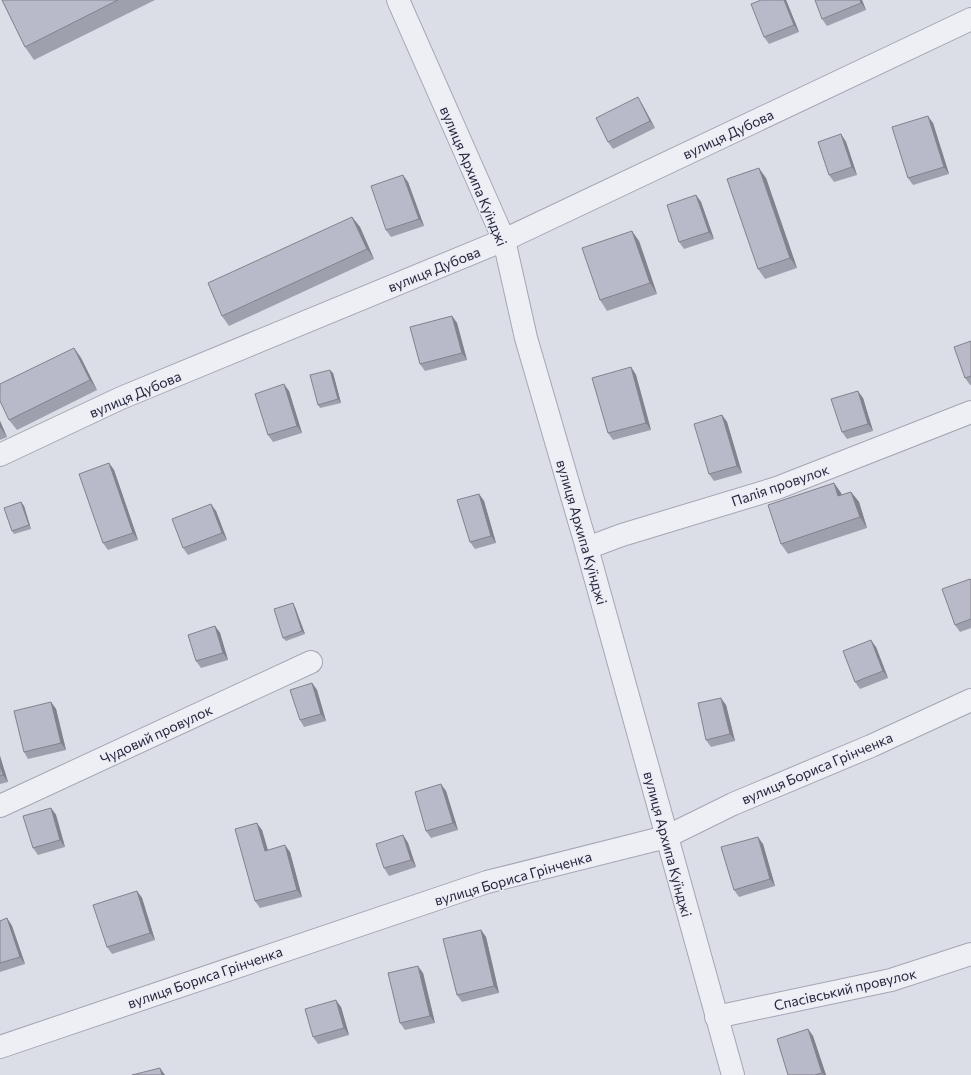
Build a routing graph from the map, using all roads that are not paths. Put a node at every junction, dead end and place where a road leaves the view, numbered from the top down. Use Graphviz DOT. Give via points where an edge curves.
graph roads {
  1 [pos="398,0"];
  2 [pos="971,19"];
  3 [pos="504,240"];
  4 [pos="971,412"];
  5 [pos="0,455"];
  6 [pos="587,548"];
  7 [pos="311,662"];
  8 [pos="971,700"];
  9 [pos="0,806"];
  10 [pos="666,837"];
  11 [pos="971,954"];
  12 [pos="716,1017"];
  13 [pos="0,1047"];
  14 [pos="730,1074"];
  1 -- 3 [label="street, вулиця Архипа Куїнджі"];
  2 -- 3 [label="street, вулиця Дубова"];
  3 -- 5 [label="street, вулиця Дубова" via="121,398"];
  3 -- 6 [label="street, вулиця Архипа Куїнджі" via="526,338"];
  4 -- 6 [label="street, Палія провулок" via="777,488"];
  6 -- 10 [label="street, вулиця Архипа Куїнджі"];
  7 -- 9 [label="street, Чудовий провулок"];
  8 -- 10 [label="street, вулиця Бориса Грінченка" via="871,746 733,804"];
  10 -- 12 [label="street, вулиця Архипа Куїнджі"];
  10 -- 13 [label="street, вулиця Бориса Грінченка" via="487,882"];
  11 -- 12 [label="street, Спасівський провулок" via="891,980"];
  12 -- 14 [label="street, вулиця Архипа Куїнджі"];
}
